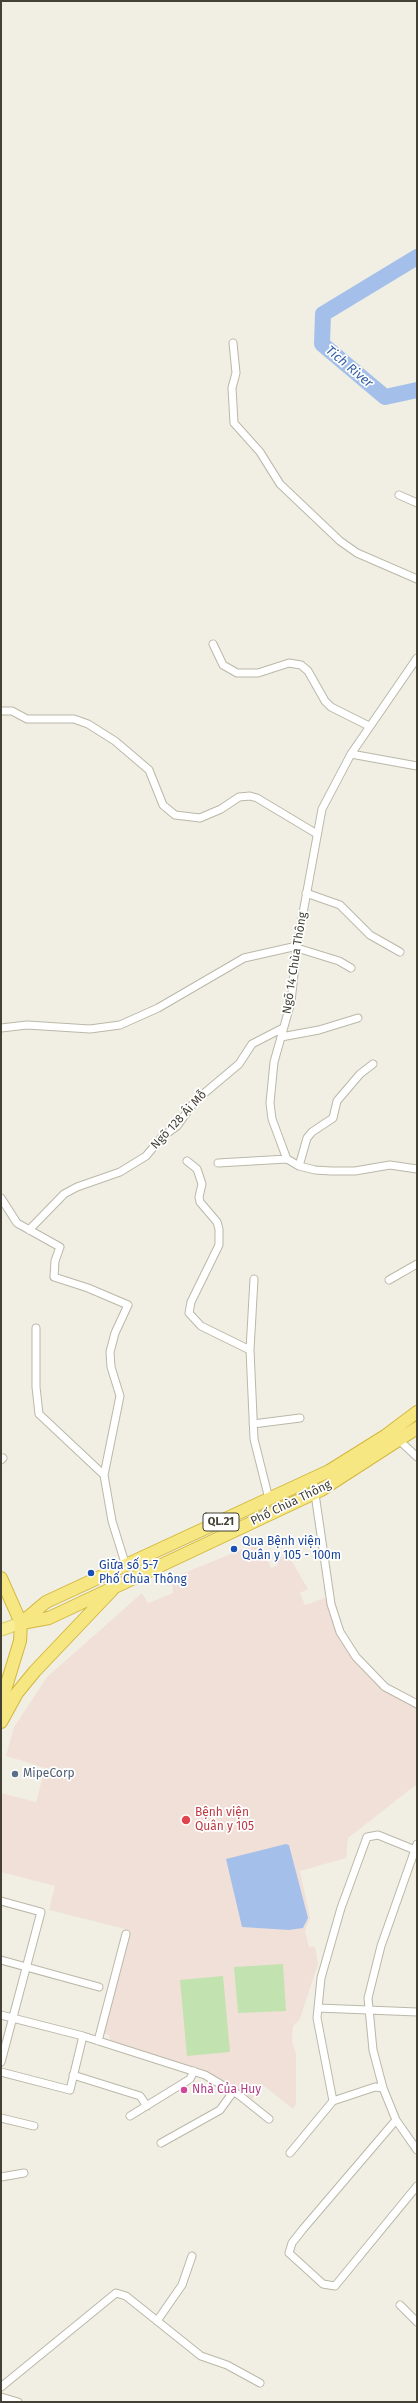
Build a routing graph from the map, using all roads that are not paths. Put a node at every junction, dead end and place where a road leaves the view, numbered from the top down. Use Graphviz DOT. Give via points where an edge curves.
graph roads {
  1 [pos="233,343"];
  2 [pos="399,496"];
  3 [pos="417,503"];
  4 [pos="417,579"];
  5 [pos="213,644"];
  6 [pos="417,658"];
  7 [pos="1,711"];
  8 [pos="369,726"];
  9 [pos="351,754"];
  10 [pos="416,768"];
  11 [pos="317,834"];
  12 [pos="306,893"];
  13 [pos="297,947"];
  14 [pos="400,952"];
  15 [pos="351,968"];
  16 [pos="358,1018"];
  17 [pos="1,1028"];
  18 [pos="283,1028"];
  19 [pos="281,1037"];
  20 [pos="373,1064"];
  21 [pos="288,1160"];
  22 [pos="187,1161"];
  23 [pos="218,1164"];
  24 [pos="299,1166"];
  25 [pos="417,1169"];
  26 [pos="1,1198"];
  27 [pos="29,1230"];
  28 [pos="417,1264"];
  29 [pos="254,1279"];
  30 [pos="389,1280"];
  31 [pos="36,1328"];
  32 [pos="250,1350"];
  33 [pos="417,1412"];
  34 [pos="300,1418"];
  35 [pos="253,1424"];
  36 [pos="417,1428"];
  37 [pos="400,1441"];
  38 [pos="417,1456"];
  39 [pos="104,1475"];
  40 [pos="313,1480"];
  41 [pos="314,1494"];
  42 [pos="269,1499"];
  43 [pos="131,1563"];
  44 [pos="142,1573"];
  45 [pos="1,1578"];
  46 [pos="119,1584"];
  47 [pos="21,1623"];
  48 [pos="1,1630"];
  49 [pos="3,1686"];
  50 [pos="1,1703"];
  51 [pos="417,1704"];
  52 [pos="1,1722"];
  53 [pos="416,1847"];
  54 [pos="1,1901"];
  55 [pos="126,1934"];
  56 [pos="1,1960"];
  57 [pos="26,1968"];
  58 [pos="99,1987"];
  59 [pos="318,2008"];
  60 [pos="370,2010"];
  61 [pos="417,2012"];
  62 [pos="1,2015"];
  63 [pos="12,2018"];
  64 [pos="82,2036"];
  65 [pos="98,2041"];
  66 [pos="1,2062"];
  67 [pos="194,2071"];
  68 [pos="1,2072"];
  69 [pos="73,2074"];
  70 [pos="383,2088"];
  71 [pos="233,2092"];
  72 [pos="334,2101"];
  73 [pos="147,2106"];
  74 [pos="130,2116"];
  75 [pos="1,2118"];
  76 [pos="269,2119"];
  77 [pos="396,2120"];
  78 [pos="34,2126"];
  79 [pos="161,2143"];
  80 [pos="417,2150"];
  81 [pos="290,2153"];
  82 [pos="24,2173"];
  83 [pos="1,2177"];
  84 [pos="417,2186"];
  85 [pos="192,2256"];
  86 [pos="400,2305"];
  87 [pos="157,2321"];
  88 [pos="417,2322"];
  89 [pos="260,2383"];
  90 [pos="1,2387"];
  91 [pos="1,2397"];
  92 [pos="18,2402"];
  1 -- 4 [label="street" via="236,373 232,388 234,423 260,452 280,484 340,541 357,553"];
  2 -- 3 [label="street"];
  5 -- 8 [label="street" via="223,665 237,673 258,673 289,663 301,665 308,671 331,707"];
  6 -- 8 [label="street, Ngõ 14 Chùa Thông"];
  7 -- 11 [label="street" via="12,711 27,719 74,719 88,724 149,770 163,806 175,815 200,818 221,809 239,797 250,796"];
  8 -- 9 [label="street, Ngõ 14 Chùa Thông"];
  9 -- 10 [label="street"];
  9 -- 11 [label="street, Ngõ 14 Chùa Thông" via="325,802"];
  11 -- 12 [label="street, Ngõ 14 Chùa Thông"];
  12 -- 13 [label="street, Ngõ 14 Chùa Thông"];
  12 -- 14 [label="street" via="340,905 370,935"];
  13 -- 15 [label="street" via="339,961"];
  13 -- 17 [label="street" via="244,958 158,1008 120,1024 90,1029 27,1025"];
  13 -- 18 [label="street, Ngõ 14 Chùa Thông" via="291,1002"];
  16 -- 19 [label="street" via="319,1030"];
  18 -- 19 [label="street, Ngõ 14 Chùa Thông"];
  18 -- 27 [label="street, Ngõ 128 Ái Mỗ" via="252,1044 239,1064 195,1101 176,1126 162,1137 146,1156 120,1172 64,1194"];
  19 -- 21 [label="street, Ngõ 14 Chùa Thông" via="273,1069 270,1102 272,1120"];
  20 -- 24 [label="street" via="360,1074 337,1101 333,1118 307,1138"];
  21 -- 23 [label="street"];
  21 -- 24 [label="street"];
  22 -- 32 [label="street" via="198,1169 202,1184 199,1199 218,1222 219,1229 219,1245 191,1302 189,1313 201,1326"];
  24 -- 25 [label="street" via="331,1171 355,1171 390,1165"];
  26 -- 27 [label="street" via="17,1223"];
  27 -- 39 [label="street" via="60,1247 54,1267 54,1278 88,1288 128,1305 115,1333 110,1352 111,1367 120,1396"];
  28 -- 30 [label="street"];
  29 -- 32 [label="street"];
  31 -- 39 [label="street" via="36,1387 39,1414"];
  32 -- 35 [label="street"];
  33 -- 40 [label="highway, Phố Chùa Thông / QL.21" via="385,1436"];
  34 -- 35 [label="street"];
  35 -- 42 [label="street" via="254,1439"];
  36 -- 37 [label="highway, Phố Chùa Thông / QL.21"];
  37 -- 38 [label="street"];
  37 -- 41 [label="highway, Phố Chùa Thông / QL.21"];
  39 -- 43 [label="street" via="112,1521"];
  40 -- 41 [label="street"];
  40 -- 42 [label="highway, Phố Chùa Thông / QL.21"];
  41 -- 44 [label="highway, Phố Chùa Thông / QL.21"];
  41 -- 51 [label="street" via="331,1604 340,1632 356,1657 385,1686"];
  42 -- 43 [label="highway, Phố Chùa Thông / QL.21"];
  43 -- 44 [label="highway"];
  43 -- 47 [label="highway, Phố Chùa Thông / QL.21" via="46,1602"];
  44 -- 46 [label="highway, Phố Chùa Thông / QL.21"];
  45 -- 47 [label="highway"];
  46 -- 47 [label="highway, Phố Chùa Thông / QL.21" via="50,1618"];
  46 -- 52 [label="highway" via="35,1671 17,1693"];
  47 -- 48 [label="main road"];
  47 -- 49 [label="highway" via="20,1641"];
  49 -- 50 [label="highway"];
  53 -- 59 [label="street" via="378,1835 367,1837 341,1908 321,1978"];
  53 -- 60 [label="street" via="381,1946 368,1998"];
  54 -- 57 [label="street" via="41,1912"];
  55 -- 65 [label="street"];
  56 -- 57 [label="street"];
  57 -- 58 [label="street"];
  57 -- 63 [label="street"];
  59 -- 60 [label="street"];
  59 -- 72 [label="street" via="317,2018"];
  60 -- 61 [label="street"];
  60 -- 70 [label="street" via="373,2050"];
  62 -- 63 [label="street"];
  63 -- 64 [label="street"];
  63 -- 66 [label="street"];
  64 -- 65 [label="street"];
  64 -- 69 [label="street"];
  65 -- 67 [label="street"];
  67 -- 71 [label="street"];
  67 -- 73 [label="street" via="190,2079"];
  68 -- 69 [label="street" via="70,2090"];
  69 -- 73 [label="street" via="140,2096"];
  70 -- 72 [label="street" via="375,2087"];
  70 -- 77 [label="street"];
  71 -- 76 [label="street"];
  71 -- 79 [label="street" via="220,2110"];
  72 -- 81 [label="street"];
  73 -- 74 [label="street"];
  75 -- 78 [label="street"];
  77 -- 80 [label="street"];
  77 -- 84 [label="street" via="303,2229 292,2243 289,2253 323,2284 335,2286"];
  82 -- 83 [label="street"];
  85 -- 87 [label="street" via="185,2278"];
  86 -- 88 [label="street"];
  87 -- 89 [label="street" via="205,2358 226,2365"];
  87 -- 90 [label="street" via="126,2296 116,2293"];
  91 -- 92 [label="street"];
}
